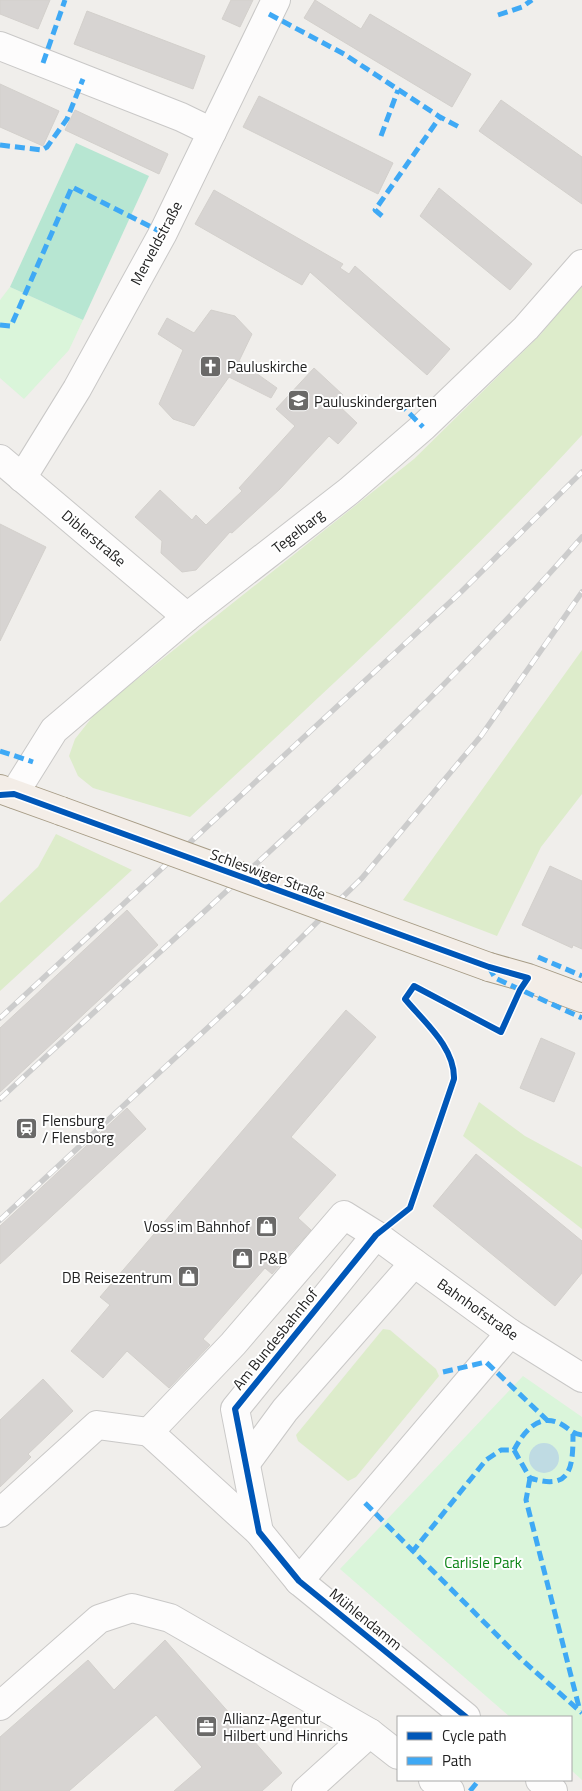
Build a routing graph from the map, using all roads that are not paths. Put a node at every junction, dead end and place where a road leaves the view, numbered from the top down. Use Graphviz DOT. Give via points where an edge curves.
graph roads {
  1 [pos="276,0"];
  2 [pos="0,46"];
  3 [pos="212,132"];
  4 [pos="582,264"];
  5 [pos="0,459"];
  6 [pos="22,478"];
  7 [pos="187,617"];
  8 [pos="7,791"];
  9 [pos="582,998"];
  10 [pos="376,1234"];
  11 [pos="414,1263"];
  12 [pos="510,1333"];
  13 [pos="582,1378"];
  14 [pos="149,1432"];
  15 [pos="246,1463"];
  16 [pos="0,1513"];
  17 [pos="259,1532"];
  18 [pos="299,1581"];
  19 [pos="0,1706"];
  20 [pos="465,1716"];
  21 [pos="370,1733"];
  22 [pos="397,1754"];
  23 [pos="435,1781"];
  24 [pos="541,1781"];
  25 [pos="306,1791"];
  26 [pos="450,1791"];
  27 [pos="553,1791"];
  1 -- 3 [label="street, Merveldstraße"];
  2 -- 3 [label="street"];
  3 -- 6 [label="street, Merveldstraße" via="163,233 77,389"];
  4 -- 7 [label="street, Tegelbarg" via="526,328 423,427 349,491"];
  5 -- 6 [label="street, Diblerstraße"];
  6 -- 7 [label="street, Diblerstraße"];
  7 -- 8 [label="street, Tegelbarg" via="54,730"];
  8 -- 9 [label="main road, Schleswiger Straße, bridge"];
  10 -- 11 [label="street, Bahnhofstraße"];
  10 -- 14 [label="street, Bahnhofstraße" via="344,1215 233,1344"];
  10 -- 15 [label="street, Am Bundesbahnhof" via="235,1409"];
  11 -- 12 [label="street, Bahnhofstraße"];
  11 -- 15 [label="street" via="285,1410"];
  12 -- 13 [label="street, Bahnhofstraße"];
  12 -- 18 [label="street"];
  14 -- 16 [label="street" via="97,1425"];
  14 -- 17 [label="street, Mühlendamm"];
  15 -- 17 [label="street, Am Bundesbahnhof"];
  17 -- 18 [label="street, Mühlendamm"];
  18 -- 20 [label="street, Mühlendamm"];
  19 -- 21 [label="street" via="99,1619 132,1608 170,1618"];
  21 -- 22 [label="street"];
  21 -- 25 [label="street"];
  23 -- 26 [label="street"];
  24 -- 27 [label="street"];
}
